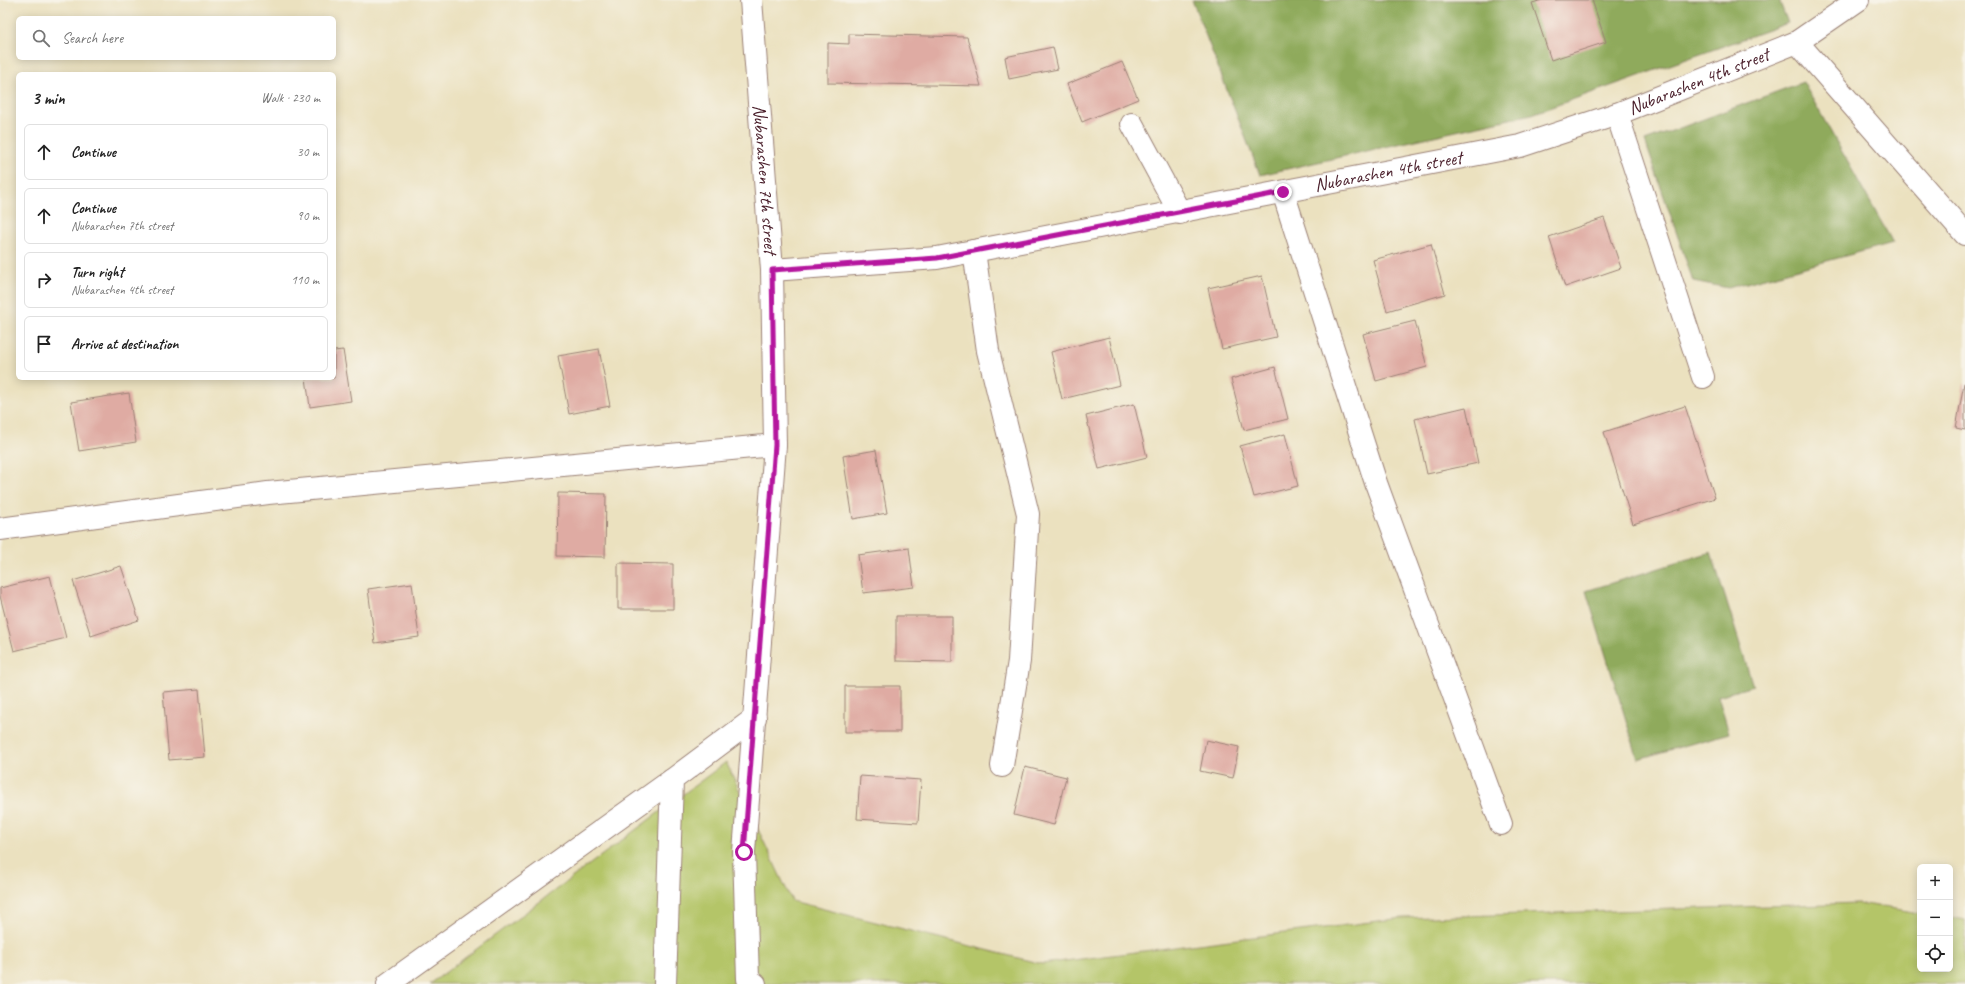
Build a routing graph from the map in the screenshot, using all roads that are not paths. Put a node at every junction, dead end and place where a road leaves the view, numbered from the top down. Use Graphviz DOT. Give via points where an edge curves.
graph roads {
  1 [pos="751,0"];
  2 [pos="1858,0"];
  3 [pos="1797,42"];
  4 [pos="1617,114"];
  5 [pos="1132,124"];
  6 [pos="1283,192"];
  7 [pos="1180,212"];
  8 [pos="1965,234"];
  9 [pos="974,251"];
  10 [pos="772,270"];
  11 [pos="1703,377"];
  12 [pos="775,445"];
  13 [pos="0,529"];
  14 [pos="755,718"];
  15 [pos="1002,766"];
  16 [pos="672,780"];
  17 [pos="1501,824"];
  18 [pos="388,984"];
  19 [pos="664,984"];
  20 [pos="755,984"];
  1 -- 10 [label="street, Nubarashen 7th street"];
  2 -- 3 [label="street, Nubarashen 4th street"];
  3 -- 4 [label="street, Nubarashen 4th street"];
  3 -- 8 [label="street"];
  4 -- 6 [label="street, Nubarashen 4th street" via="1520,146"];
  4 -- 11 [label="street"];
  5 -- 7 [label="street"];
  6 -- 7 [label="street, Nubarashen 4th street"];
  6 -- 17 [label="street" via="1376,483"];
  7 -- 9 [label="street, Nubarashen 4th street"];
  9 -- 10 [label="street, Nubarashen 4th street" via="937,258"];
  9 -- 15 [label="street" via="988,351 1028,514 1019,661"];
  10 -- 12 [label="street, Nubarashen 7th street"];
  12 -- 13 [label="street" via="268,493"];
  12 -- 14 [label="street, Nubarashen 7th street"];
  14 -- 16 [label="street"];
  14 -- 20 [label="street, Nubarashen 7th street" via="744,852 748,979"];
  16 -- 18 [label="street"];
  16 -- 19 [label="street"];
}
